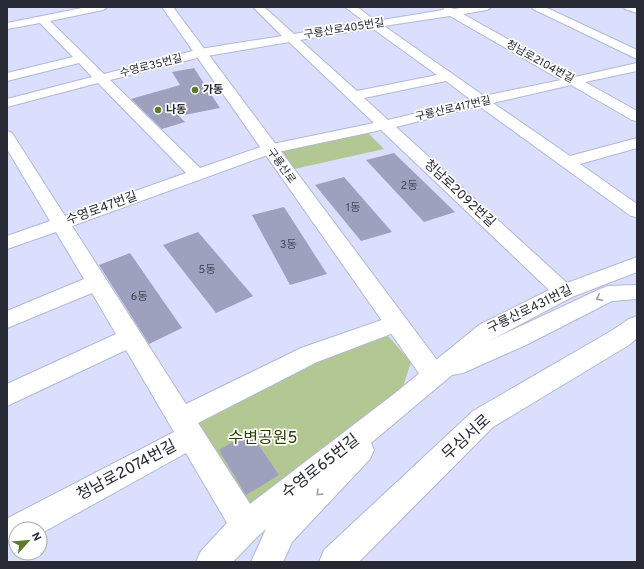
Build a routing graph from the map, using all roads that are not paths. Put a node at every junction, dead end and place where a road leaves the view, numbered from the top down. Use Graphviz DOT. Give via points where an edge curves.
graph roads {
  1 [pos="103,7"];
  2 [pos="167,7"];
  3 [pos="258,7"];
  4 [pos="350,7"];
  5 [pos="487,7"];
  6 [pos="537,7"];
  7 [pos="629,7"];
  8 [pos="447,10"];
  9 [pos="637,10"];
  10 [pos="42,19"];
  11 [pos="375,24"];
  12 [pos="7,26"];
  13 [pos="292,38"];
  14 [pos="200,53"];
  15 [pos="637,55"];
  16 [pos="81,59"];
  17 [pos="637,67"];
  18 [pos="7,77"];
  19 [pos="448,77"];
  20 [pos="102,79"];
  21 [pos="573,81"];
  22 [pos="354,96"];
  23 [pos="482,102"];
  24 [pos="7,103"];
  25 [pos="637,117"];
  26 [pos="384,125"];
  27 [pos="7,136"];
  28 [pos="629,145"];
  29 [pos="269,149"];
  30 [pos="567,162"];
  31 [pos="197,175"];
  32 [pos="637,212"];
  33 [pos="60,224"];
  34 [pos="7,243"];
  35 [pos="637,264"];
  36 [pos="97,282"];
  37 [pos="564,292"];
  38 [pos="637,292"];
  39 [pos="12,318"];
  40 [pos="396,323"];
  41 [pos="637,325"];
  42 [pos="130,338"];
  43 [pos="434,375"];
  44 [pos="7,395"];
  45 [pos="186,428"];
  46 [pos="34,521"];
  47 [pos="246,526"];
  48 [pos="212,562"];
  49 [pos="267,562"];
  50 [pos="336,562"];
  1 -- 10 [label="street"];
  2 -- 14 [label="street, 구룡산로"];
  3 -- 13 [label="street, 청남로2092번길"];
  4 -- 11 [label="street"];
  5 -- 8 [label="street, 구룡산로405번길"];
  6 -- 15 [label="street"];
  7 -- 9 [label="street"];
  8 -- 11 [label="street, 구룡산로405번길"];
  8 -- 21 [label="street, 청남로2104번길"];
  10 -- 12 [label="street"];
  10 -- 16 [label="street"];
  11 -- 13 [label="street, 구룡산로405번길"];
  11 -- 19 [label="street"];
  13 -- 14 [label="street, 구룡산로405번길"];
  13 -- 22 [label="street, 청남로2092번길"];
  14 -- 20 [label="street, 수영로35번길"];
  14 -- 29 [label="street, 구룡산로"];
  16 -- 18 [label="street"];
  16 -- 20 [label="street"];
  17 -- 21 [label="street, 구룡산로417번길"];
  19 -- 22 [label="street"];
  19 -- 23 [label="street"];
  20 -- 24 [label="street, 수영로35번길"];
  20 -- 31 [label="street, 수영로35번길"];
  21 -- 23 [label="street, 구룡산로417번길"];
  21 -- 25 [label="street, 청남로2104번길"];
  22 -- 26 [label="street, 청남로2092번길"];
  23 -- 26 [label="street, 구룡산로417번길"];
  23 -- 30 [label="street"];
  26 -- 29 [label="street, 구룡산로417번길"];
  26 -- 37 [label="street, 청남로2092번길"];
  27 -- 33 [label="street, 청남로2074번길"];
  28 -- 30 [label="street"];
  29 -- 31 [label="street, 수영로47번길"];
  29 -- 40 [label="street, 구룡산로"];
  30 -- 32 [label="street"];
  31 -- 33 [label="street, 수영로47번길"];
  33 -- 34 [label="street, 수영로47번길"];
  33 -- 36 [label="street, 청남로2074번길"];
  35 -- 37 [label="street, 구룡산로431번길"];
  36 -- 39 [label="street"];
  36 -- 42 [label="street, 청남로2074번길"];
  37 -- 43 [label="street, 구룡산로431번길" via="487,331"];
  38 -- 43 [label="street, one-way" via="608,294 518,339"];
  40 -- 43 [label="street, 구룡산로"];
  40 -- 45 [label="street" via="309,355"];
  41 -- 50 [label="street, 무심서로" via="620,338 483,420"];
  42 -- 44 [label="street"];
  42 -- 45 [label="street, 청남로2074번길"];
  43 -- 47 [label="street, 수영로65번길"];
  43 -- 49 [label="street, one-way" via="281,531"];
  45 -- 46 [label="street, 청남로2074번길"];
  45 -- 47 [label="street, 청남로2074번길"];
  47 -- 48 [label="street, 수영로65번길"];
}
